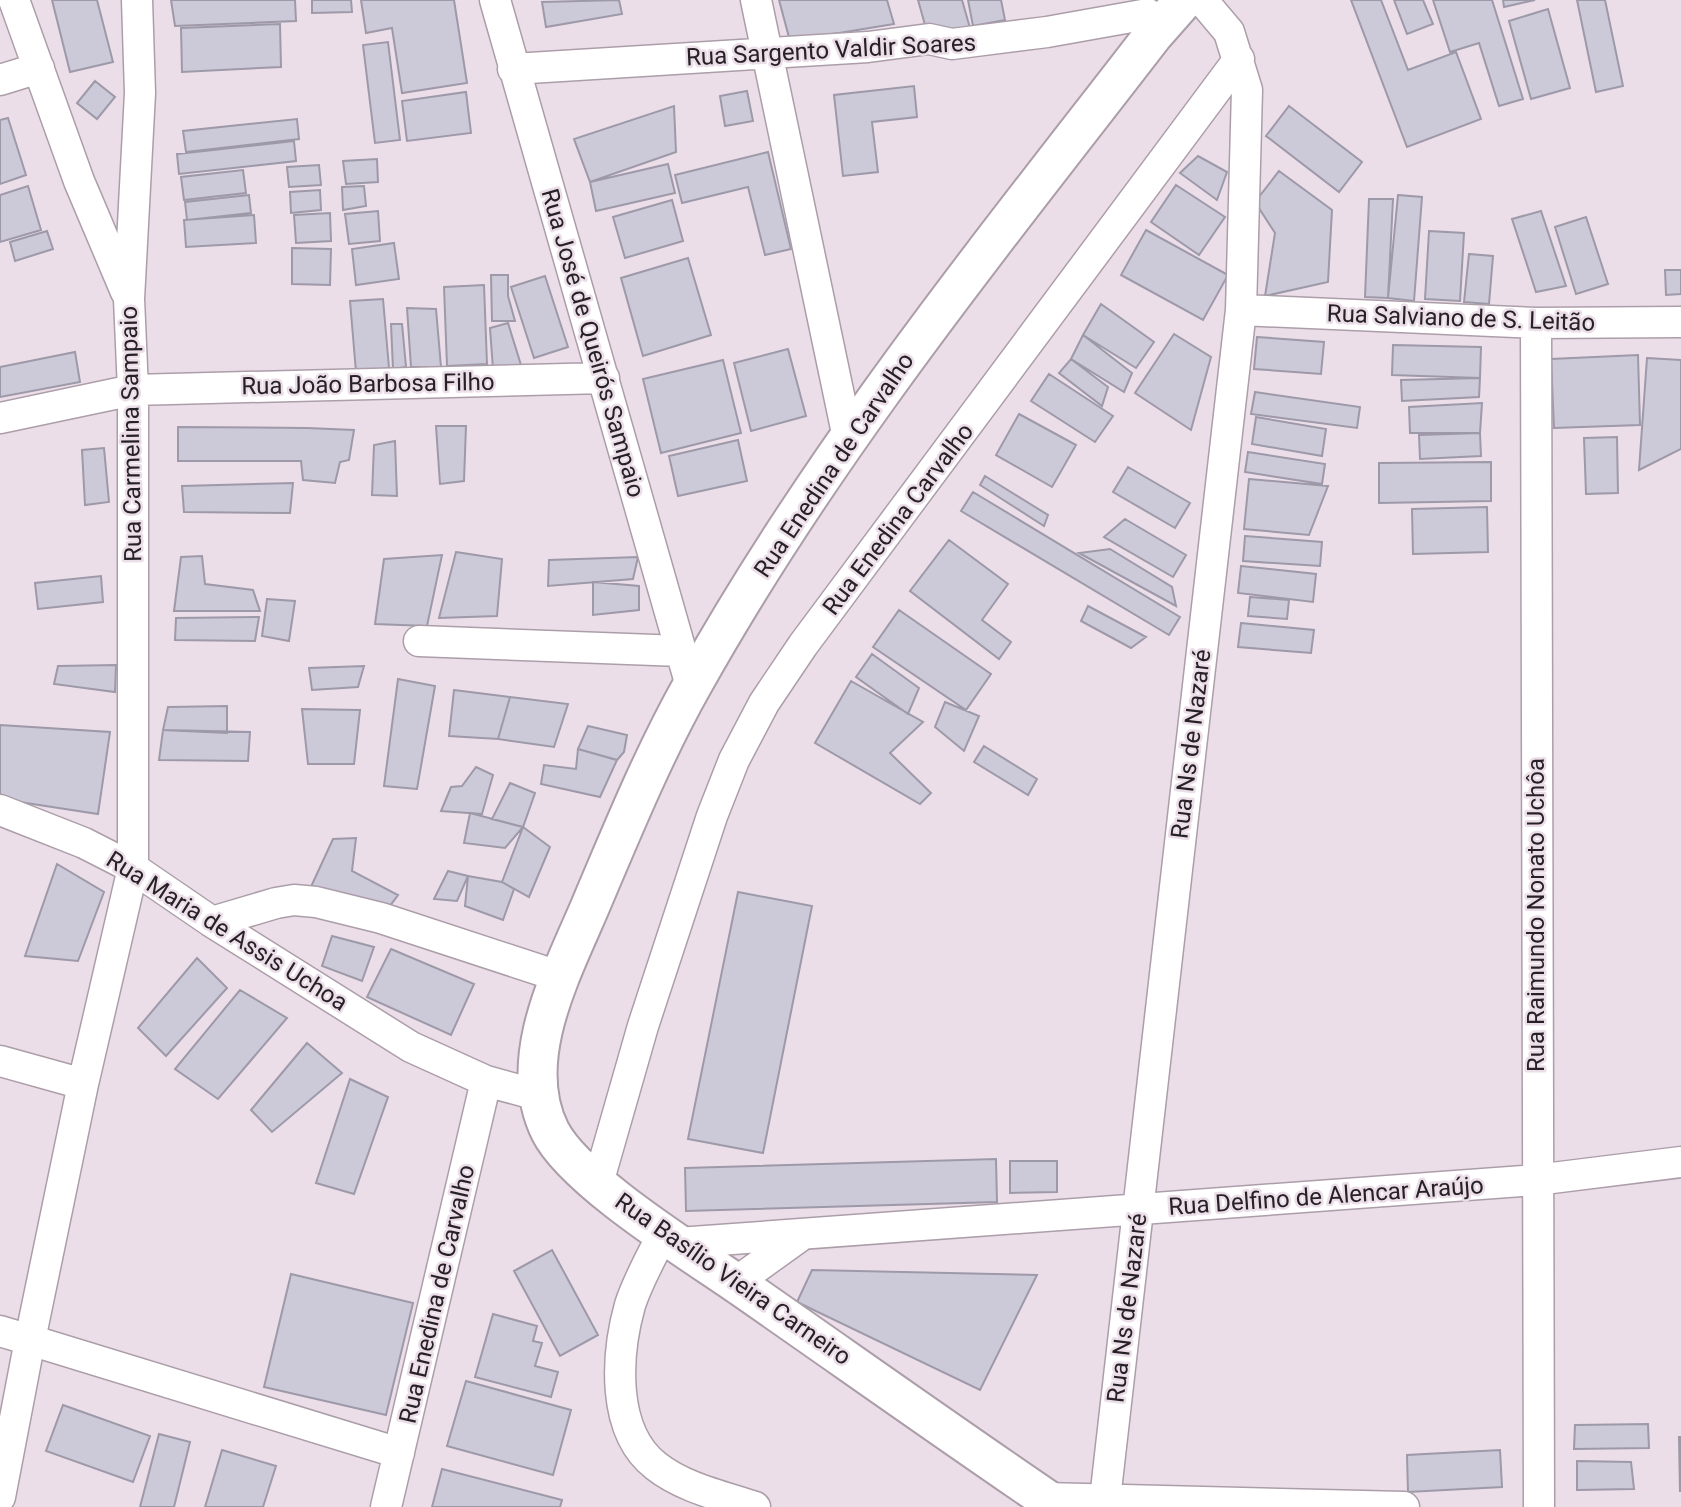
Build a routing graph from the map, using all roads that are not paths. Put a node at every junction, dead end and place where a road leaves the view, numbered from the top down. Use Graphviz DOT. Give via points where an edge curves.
graph roads {
  1 [pos="14,0"];
  2 [pos="137,0"];
  3 [pos="495,0"];
  4 [pos="756,0"];
  5 [pos="1184,0"];
  6 [pos="1202,0"];
  7 [pos="1148,16"];
  8 [pos="769,53"];
  9 [pos="1239,59"];
  10 [pos="38,68"];
  11 [pos="513,69"];
  12 [pos="0,80"];
  13 [pos="129,299"];
  14 [pos="1241,310"];
  15 [pos="1681,322"];
  16 [pos="1536,324"];
  17 [pos="604,378"];
  18 [pos="132,390"];
  19 [pos="0,418"];
  20 [pos="848,438"];
  21 [pos="418,641"];
  22 [pos="686,668"];
  23 [pos="0,810"];
  24 [pos="133,868"];
  25 [pos="212,922"];
  26 [pos="561,976"];
  27 [pos="0,1061"];
  28 [pos="486,1081"];
  29 [pos="83,1084"];
  30 [pos="541,1096"];
  31 [pos="1681,1162"];
  32 [pos="1536,1180"];
  33 [pos="598,1183"];
  34 [pos="1138,1210"];
  35 [pos="803,1234"];
  36 [pos="671,1238"];
  37 [pos="735,1283"];
  38 [pos="0,1331"];
  39 [pos="30,1340"];
  40 [pos="400,1453"];
  41 [pos="0,1497"];
  42 [pos="1105,1499"];
  43 [pos="1052,1502"];
  44 [pos="387,1507"];
  45 [pos="755,1507"];
  46 [pos="1404,1507"];
  47 [pos="1539,1507"];
  1 -- 10 [label="street"];
  2 -- 13 [label="street, Rua Carmelina Sampaio" via="140,93"];
  3 -- 11 [label="street, Rua José de Queirós Sampaio"];
  4 -- 8 [label="street"];
  5 -- 7 [label="main road, Rua Enedina de Carvalho"];
  6 -- 9 [label="street, Rua Ns de Nazaré" via="1229,32"];
  7 -- 8 [label="street, Rua Sargento Valdir Soares" via="952,44 929,39"];
  7 -- 20 [label="main road, Rua Enedina de Carvalho"];
  8 -- 11 [label="street, Rua Sargento Valdir Soares"];
  8 -- 20 [label="street"];
  9 -- 14 [label="street, Rua Ns de Nazaré" via="1247,90 1248,122"];
  9 -- 33 [label="street, Rua Enedina Carvalho" via="764,703 712,816 643,1026"];
  10 -- 12 [label="street"];
  10 -- 13 [label="street"];
  11 -- 17 [label="street, Rua José de Queirós Sampaio"];
  13 -- 18 [label="street, Rua Carmelina Sampaio"];
  14 -- 16 [label="street, Rua Salviano de S. Leitão"];
  14 -- 34 [label="street, Rua Ns de Nazaré"];
  15 -- 16 [label="street, Rua Salviano de S. Leitão"];
  16 -- 32 [label="street, Rua Raimundo Nonato Uchôa"];
  17 -- 18 [label="street, Rua João Barbosa Filho"];
  17 -- 22 [label="street, Rua José de Queirós Sampaio"];
  18 -- 19 [label="street, Rua João Barbosa Filho"];
  18 -- 24 [label="street, Rua Carmelina Sampaio"];
  20 -- 22 [label="main road, Rua Enedina de Carvalho"];
  21 -- 22 [label="street"];
  22 -- 26 [label="main road, Rua Enedina de Carvalho"];
  23 -- 24 [label="street, Rua Maria de Assis Uchoa"];
  24 -- 25 [label="street, Rua Maria de Assis Uchoa"];
  24 -- 29 [label="street, Rua Carmelina Sampaio"];
  25 -- 26 [label="street" via="276,903 316,902"];
  25 -- 28 [label="street, Rua Maria de Assis Uchoa" via="411,1047"];
  26 -- 30 [label="main road, Rua Basílio Vieira Carneiro" via="540,1046"];
  27 -- 29 [label="street"];
  28 -- 30 [label="street, Rua Maria de Assis Uchoa"];
  28 -- 40 [label="street, Rua Enedina de Carvalho"];
  29 -- 39 [label="street, Rua Carmelina Sampaio"];
  30 -- 33 [label="main road, Rua Basílio Vieira Carneiro" via="548,1128 561,1148"];
  31 -- 32 [label="street, Rua Delfino de Alencar Araújo"];
  32 -- 34 [label="street, Rua Delfino de Alencar Araújo"];
  32 -- 47 [label="street, Rua Raimundo Nonato Uchôa"];
  33 -- 36 [label="main road, Rua Basílio Vieira Carneiro"];
  34 -- 35 [label="street, Rua Delfino de Alencar Araújo"];
  34 -- 42 [label="street, Rua Ns de Nazaré"];
  35 -- 36 [label="street, Rua Delfino de Alencar Araújo"];
  35 -- 37 [label="street"];
  36 -- 37 [label="main road, Rua Basílio Vieira Carneiro"];
  36 -- 45 [label="street" via="635,1293 624,1332 621,1376 630,1434 649,1460 682,1482"];
  37 -- 43 [label="main road, Rua Basílio Vieira Carneiro"];
  38 -- 39 [label="street"];
  39 -- 40 [label="street"];
  39 -- 41 [label="street, Rua Carmelina Sampaio"];
  40 -- 44 [label="street, Rua Enedina de Carvalho"];
  42 -- 43 [label="street"];
  42 -- 46 [label="street"];
}
